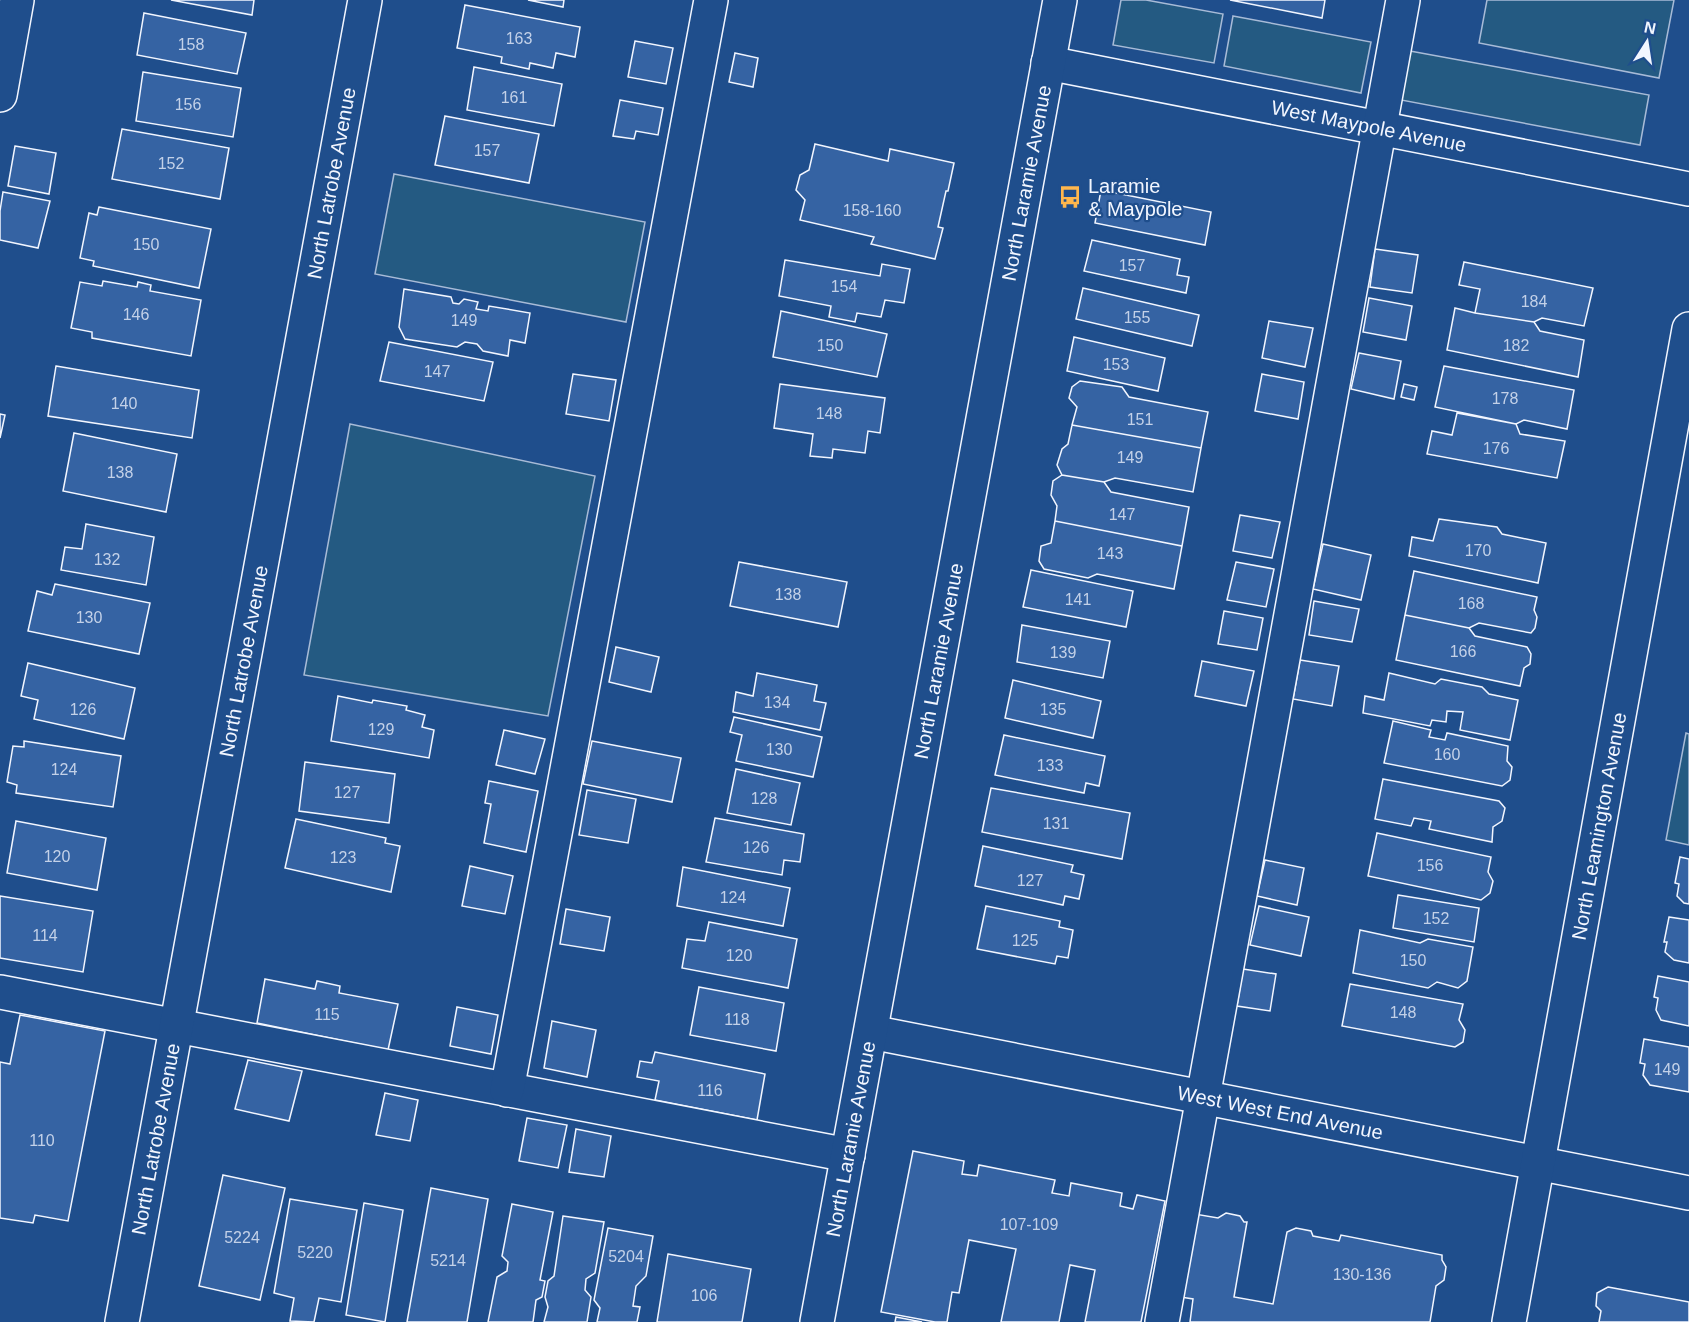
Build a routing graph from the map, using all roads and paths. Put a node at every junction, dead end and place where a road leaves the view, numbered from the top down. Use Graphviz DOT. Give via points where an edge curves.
graph roads {
  1 [pos="17,0"];
  2 [pos="365,0"];
  3 [pos="711,0"];
  4 [pos="1060,0"];
  5 [pos="1403,0"];
  6 [pos="1048,63"];
  7 [pos="0,95"];
  8 [pos="1380,128"];
  9 [pos="1689,189"];
  10 [pos="1689,329"];
  11 [pos="0,992"];
  12 [pos="176,1027"];
  13 [pos="871,1032"];
  14 [pos="507,1090"];
  15 [pos="1203,1098"];
  16 [pos="848,1155"];
  17 [pos="1538,1164"];
  18 [pos="1689,1193"];
  19 [pos="122,1322"];
  20 [pos="817,1322"];
  21 [pos="1162,1322"];
  22 [pos="1509,1322"];
  1 -- 7 [label="street"];
  2 -- 12 [label="street, North Latrobe Avenue"];
  3 -- 14 [label="street"];
  4 -- 6 [label="street, North Laramie Avenue"];
  5 -- 8 [label="street"];
  6 -- 8 [label="street, West Maypole Avenue"];
  6 -- 13 [label="street, North Laramie Avenue"];
  8 -- 9 [label="street, West Maypole Avenue"];
  8 -- 15 [label="street"];
  10 -- 17 [label="street, North Leamington Avenue"];
  11 -- 12 [label="street"];
  12 -- 14 [label="street"];
  12 -- 19 [label="street, North Latrobe Avenue"];
  13 -- 15 [label="street, West West End Avenue"];
  13 -- 16 [label="street, North Laramie Avenue"];
  14 -- 16 [label="street"];
  15 -- 17 [label="street, West West End Avenue"];
  15 -- 21 [label="street"];
  16 -- 20 [label="street, North Laramie Avenue"];
  17 -- 18 [label="street, West West End Avenue"];
  17 -- 22 [label="street, North Leamington Avenue"];
}
